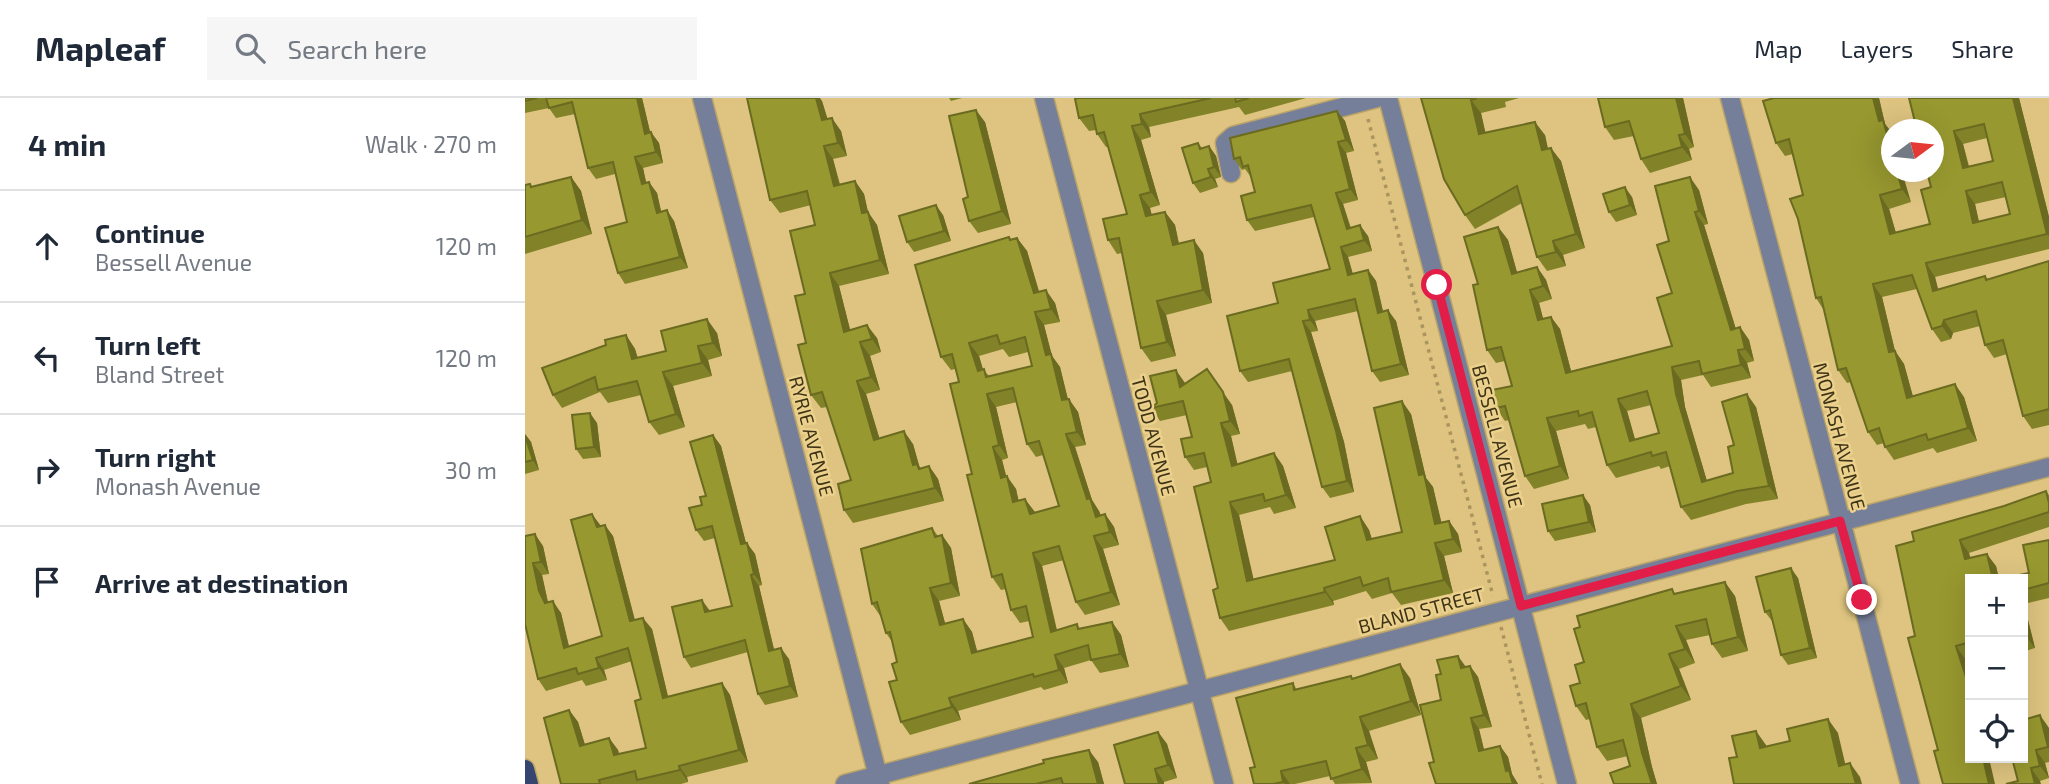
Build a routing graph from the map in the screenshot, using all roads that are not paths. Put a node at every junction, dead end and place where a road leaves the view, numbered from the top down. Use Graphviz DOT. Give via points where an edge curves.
graph roads {
  1 [pos="702,98"];
  2 [pos="1044,98"];
  3 [pos="1388,98"];
  4 [pos="1730,98"];
  5 [pos="1370,100"];
  6 [pos="1231,173"];
  7 [pos="2049,467"];
  8 [pos="1840,521"];
  9 [pos="1521,606"];
  10 [pos="1199,691"];
  11 [pos="525,769"];
  12 [pos="879,780"];
  13 [pos="529,784"];
  14 [pos="845,784"];
  15 [pos="1224,784"];
  16 [pos="1567,784"];
  17 [pos="1910,784"];
  1 -- 12 [label="street, RYRIE AVENUE"];
  2 -- 10 [label="street, TODD AVENUE"];
  3 -- 9 [label="street, BESSELL AVENUE"];
  4 -- 8 [label="street, MONASH AVENUE"];
  5 -- 6 [label="street" via="1233,136 1225,143"];
  7 -- 8 [label="street, BLAND STREET"];
  8 -- 9 [label="street, BLAND STREET"];
  8 -- 17 [label="street, MONASH AVENUE"];
  9 -- 10 [label="street, BLAND STREET"];
  9 -- 16 [label="street, BESSELL AVENUE"];
  10 -- 12 [label="street, BLAND STREET"];
  10 -- 15 [label="street, TODD AVENUE"];
  11 -- 13 [label="main road"];
  12 -- 14 [label="street, BLAND STREET"];
}
